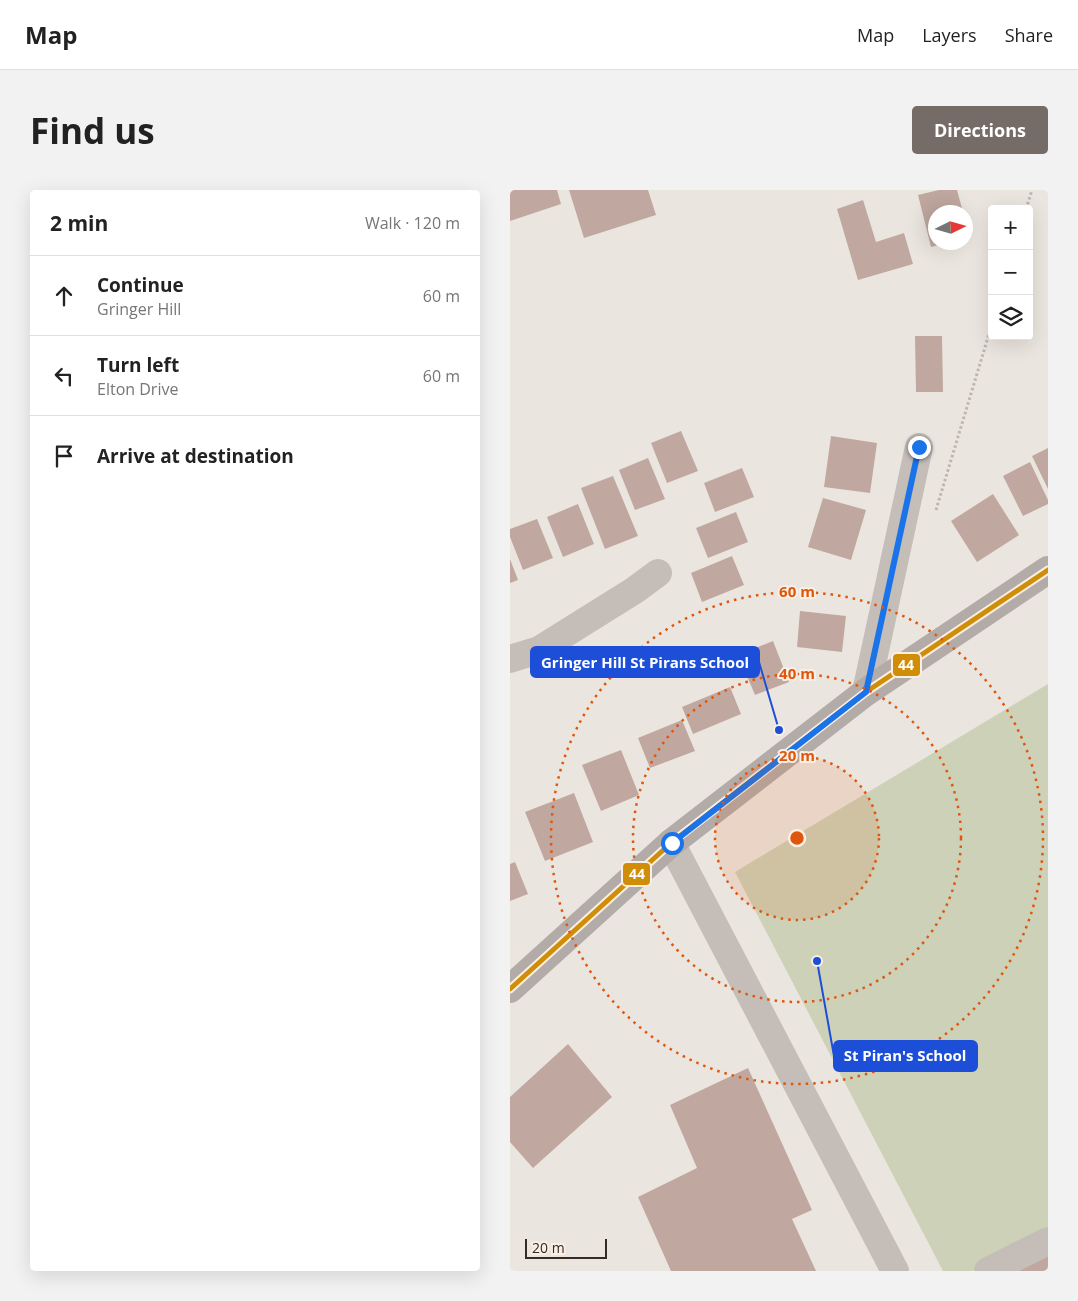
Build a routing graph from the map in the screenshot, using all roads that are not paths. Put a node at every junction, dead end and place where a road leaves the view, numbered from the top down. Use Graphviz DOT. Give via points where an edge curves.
graph roads {
  1 [pos="919,447"];
  2 [pos="1048,570"];
  3 [pos="658,573"];
  4 [pos="510,659"];
  5 [pos="866,692"];
  6 [pos="672,843"];
  7 [pos="510,989"];
  8 [pos="1048,1241"];
  9 [pos="894,1271"];
  10 [pos="988,1271"];
  1 -- 5 [label="street"];
  2 -- 5 [label="main road"];
  3 -- 4 [label="street" via="640,599 539,650"];
  5 -- 6 [label="main road"];
  6 -- 7 [label="main road"];
  6 -- 9 [label="street"];
  8 -- 10 [label="street"];
}
